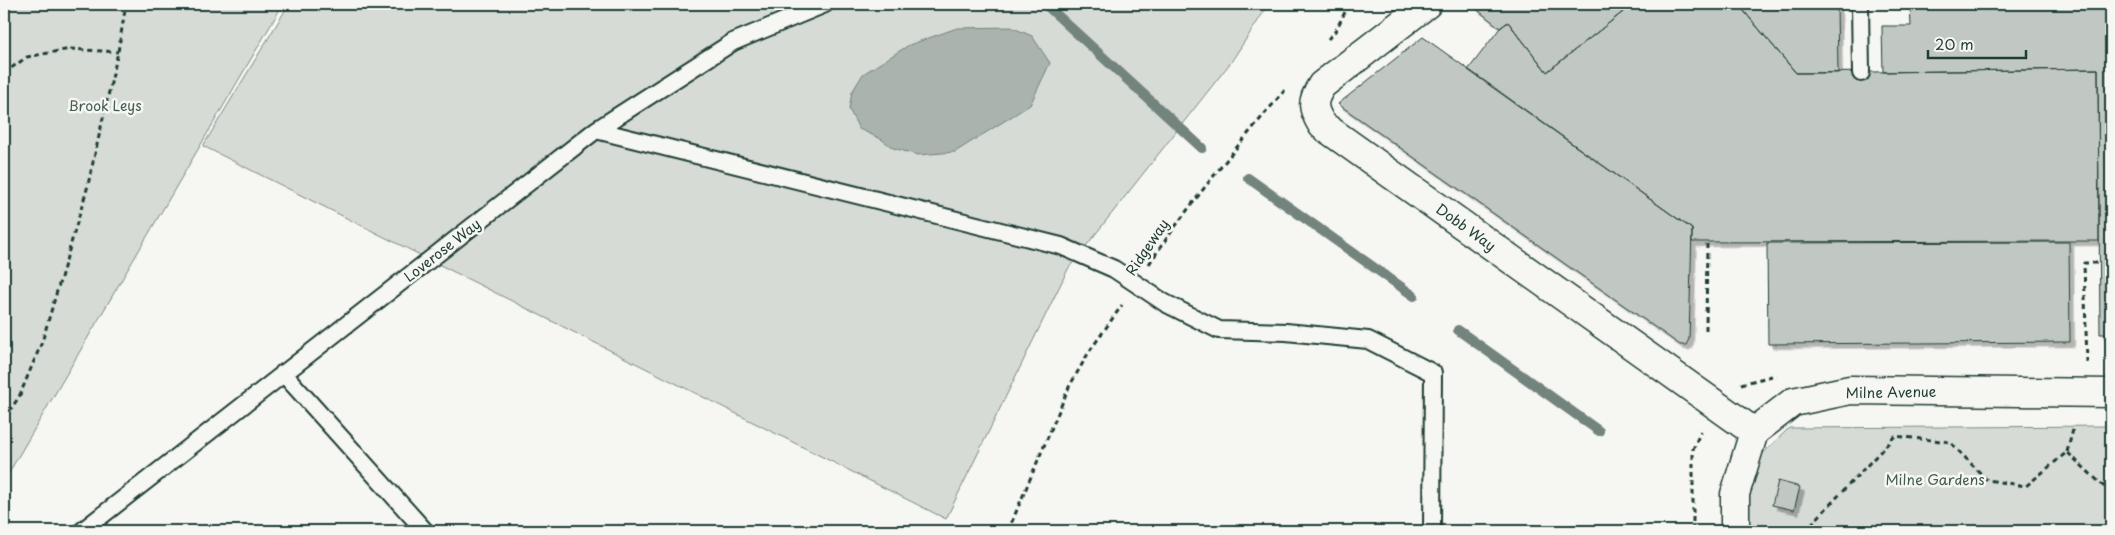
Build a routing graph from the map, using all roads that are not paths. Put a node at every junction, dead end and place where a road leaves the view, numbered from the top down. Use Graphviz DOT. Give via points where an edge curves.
graph roads {
  1 [pos="825,4"];
  2 [pos="1427,4"];
  3 [pos="1860,4"];
  4 [pos="1861,72"];
  5 [pos="596,130"];
  6 [pos="283,373"];
  7 [pos="2111,393"];
  8 [pos="1754,432"];
  9 [pos="82,531"];
  10 [pos="425,531"];
  11 [pos="1432,531"];
  12 [pos="1736,531"];
  1 -- 5 [label="lane, Loverose Way" via="733,42"];
  2 -- 8 [label="street, Dobb Way" via="1322,85 1315,96 1314,111 1322,125"];
  3 -- 4 [label="lane"];
  5 -- 6 [label="lane, Loverose Way"];
  5 -- 11 [label="lane" via="1062,246 1114,269 1165,303 1219,330 1368,340 1433,373"];
  6 -- 9 [label="lane, Loverose Way"];
  6 -- 10 [label="lane"];
  7 -- 8 [label="street, Milne Avenue" via="1850,390 1793,402"];
  8 -- 12 [label="street" via="1735,494"];
}
